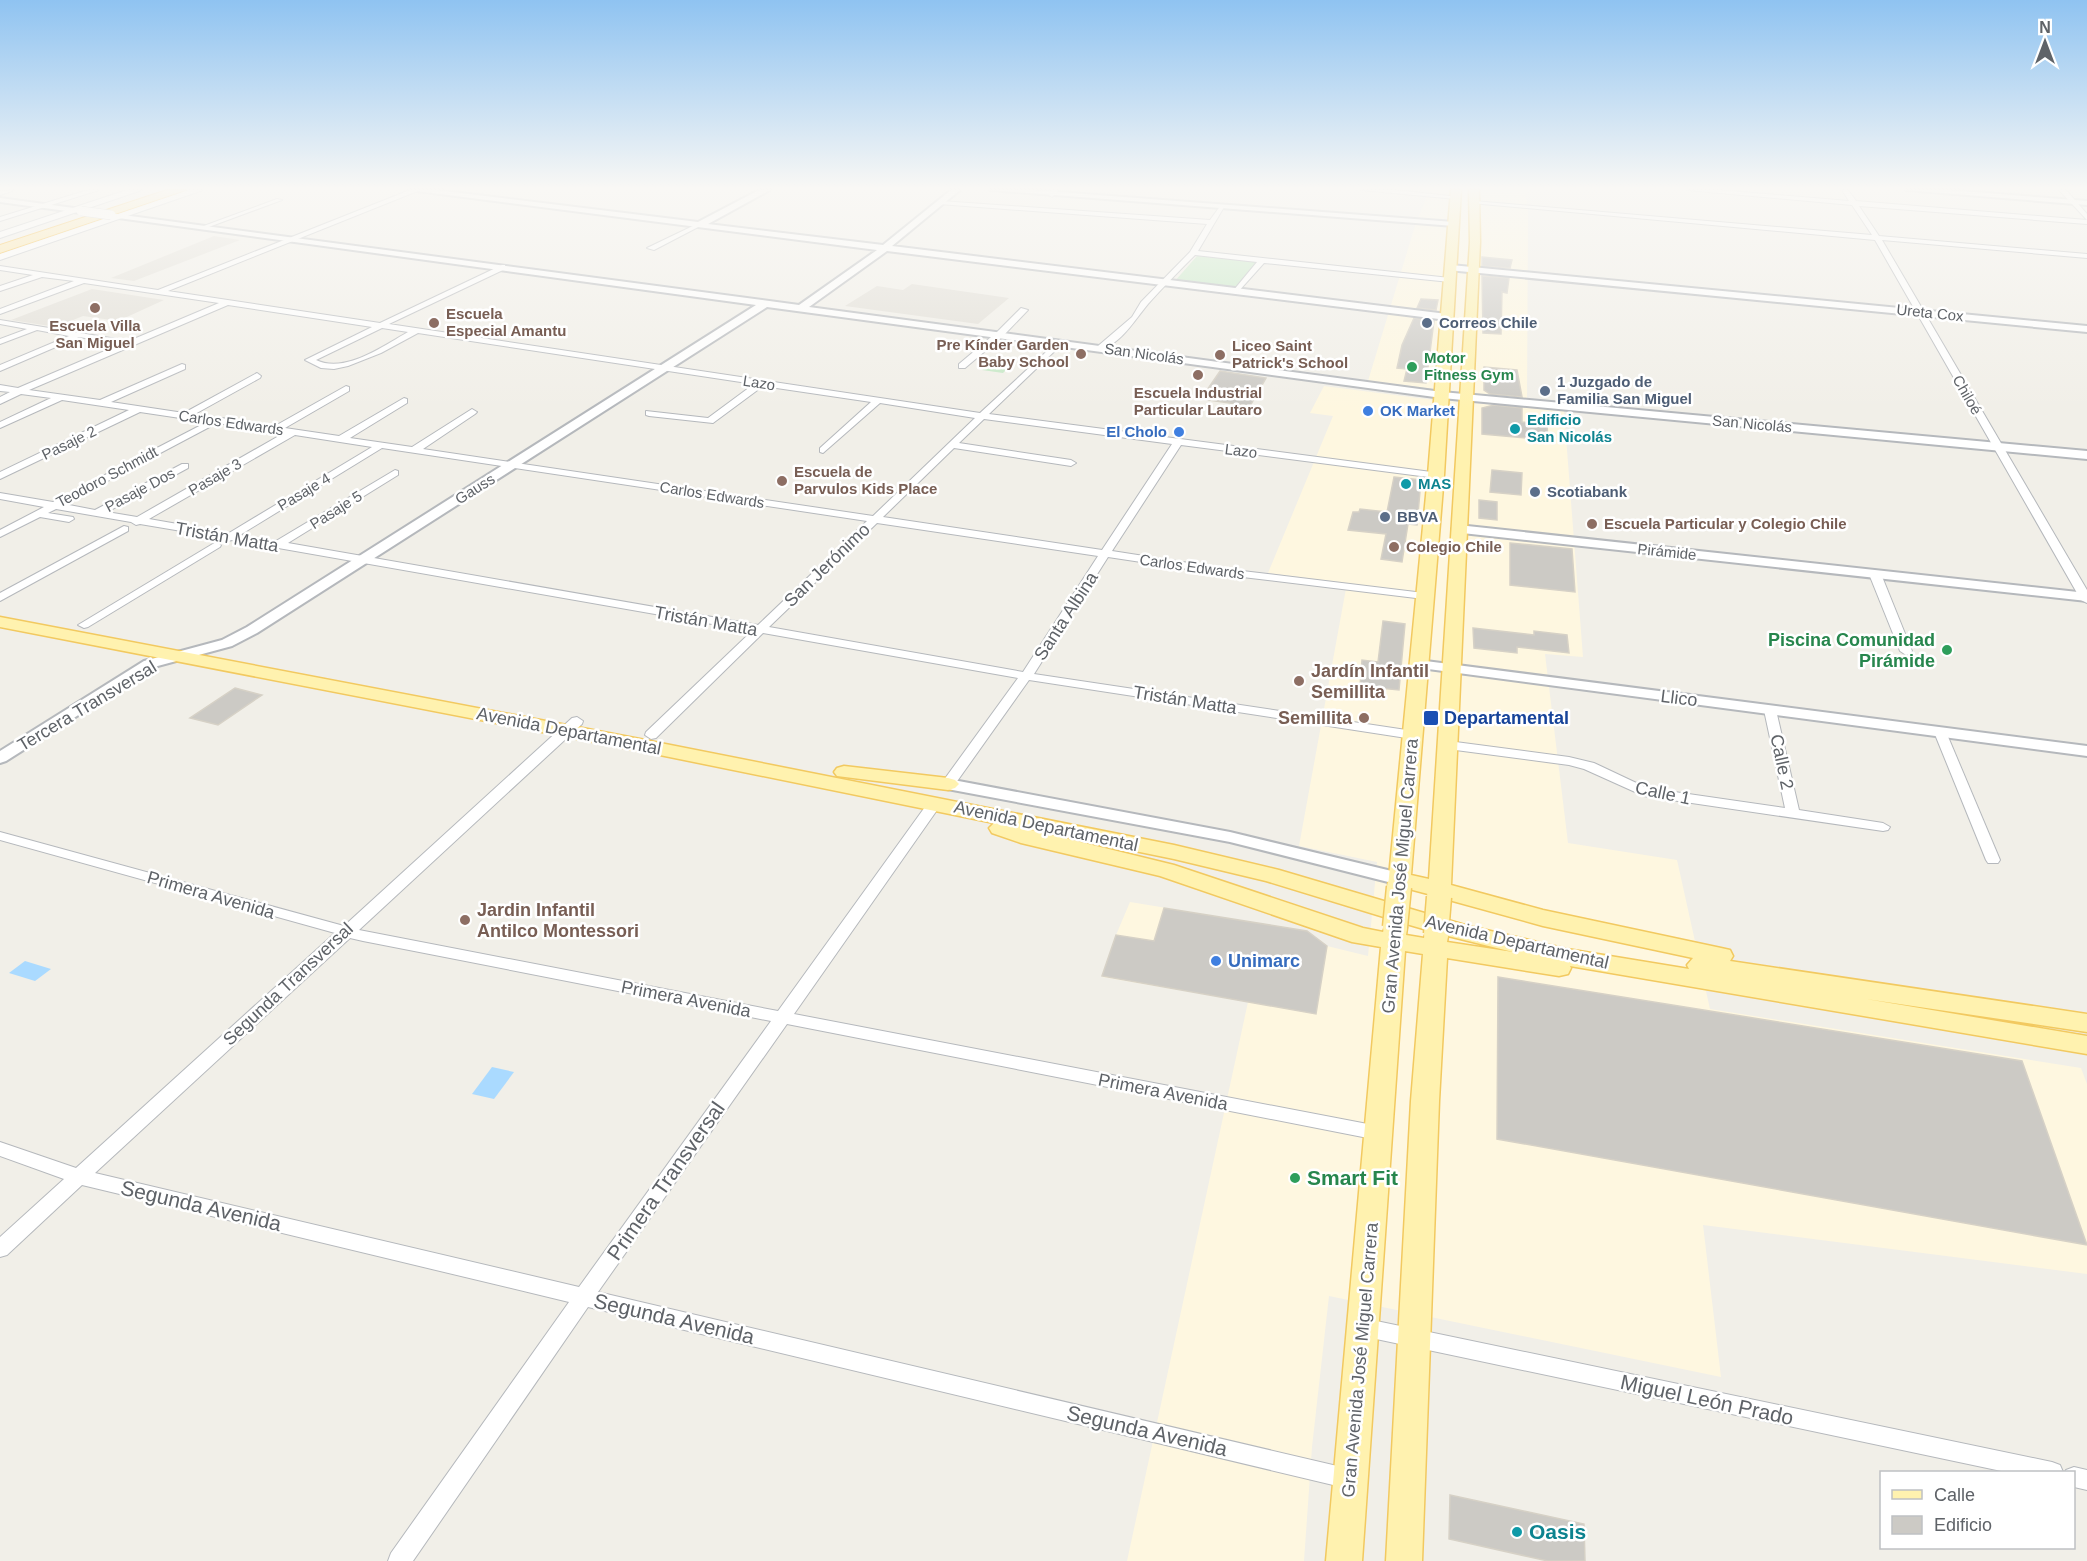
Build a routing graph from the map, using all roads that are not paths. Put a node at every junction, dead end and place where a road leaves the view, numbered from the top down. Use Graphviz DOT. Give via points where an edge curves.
graph roads {
  1 [pos="233,263"];
  2 [pos="471,263"];
  3 [pos="864,263"];
  4 [pos="1008,263"];
  5 [pos="1183,263"];
  6 [pos="1260,263"];
  7 [pos="1289,263"];
  8 [pos="1451,263"];
  9 [pos="1473,263"];
  10 [pos="1891,263"];
  11 [pos="502,267"];
  12 [pos="0,268"];
  13 [pos="1472,270"];
  14 [pos="42,274"];
  15 [pos="1450,274"];
  16 [pos="84,281"];
  17 [pos="1166,282"];
  18 [pos="0,289"];
  19 [pos="1237,291"];
  20 [pos="159,292"];
  21 [pos="228,302"];
  22 [pos="766,303"];
  23 [pos="801,308"];
  24 [pos="1024,309"];
  25 [pos="0,312"];
  26 [pos="1918,312"];
  27 [pos="1448,317"];
  28 [pos="0,322"];
  29 [pos="379,325"];
  30 [pos="36,328"];
  31 [pos="2087,329"];
  32 [pos="416,331"];
  33 [pos="1000,334"];
  34 [pos="78,335"];
  35 [pos="0,342"];
  36 [pos="1059,342"];
  37 [pos="130,344"];
  38 [pos="1101,348"];
  39 [pos="962,366"];
  40 [pos="182,367"];
  41 [pos="0,368"];
  42 [pos="663,368"];
  43 [pos="257,376"];
  44 [pos="761,383"];
  45 [pos="0,388"];
  46 [pos="346,389"];
  47 [pos="19,392"];
  48 [pos="1442,395"];
  49 [pos="59,398"];
  50 [pos="1466,398"];
  51 [pos="877,400"];
  52 [pos="0,401"];
  53 [pos="404,401"];
  54 [pos="99,404"];
  55 [pos="139,410"];
  56 [pos="472,412"];
  57 [pos="650,413"];
  58 [pos="185,416"];
  59 [pos="981,416"];
  60 [pos="215,421"];
  61 [pos="0,425"];
  62 [pos="275,430"];
  63 [pos="293,432"];
  64 [pos="341,440"];
  65 [pos="1177,443"];
  66 [pos="381,445"];
  67 [pos="951,445"];
  68 [pos="1997,447"];
  69 [pos="414,450"];
  70 [pos="823,450"];
  71 [pos="2087,455"];
  72 [pos="1071,463"];
  73 [pos="513,465"];
  74 [pos="185,466"];
  75 [pos="395,473"];
  76 [pos="1436,475"];
  77 [pos="0,476"];
  78 [pos="0,496"];
  79 [pos="52,507"];
  80 [pos="38,514"];
  81 [pos="95,514"];
  82 [pos="874,519"];
  83 [pos="136,522"];
  84 [pos="124,529"];
  85 [pos="1431,530"];
  86 [pos="1458,530"];
  87 [pos="0,534"];
  88 [pos="228,538"];
  89 [pos="216,545"];
  90 [pos="276,546"];
  91 [pos="1106,554"];
  92 [pos="356,564"];
  93 [pos="1875,574"];
  94 [pos="1424,596"];
  95 [pos="0,598"];
  96 [pos="2086,598"];
  97 [pos="0,609"];
  98 [pos="0,622"];
  99 [pos="84,625"];
  100 [pos="759,630"];
  101 [pos="204,650"];
  102 [pos="1906,651"];
  103 [pos="175,657"];
  104 [pos="1418,664"];
  105 [pos="1450,668"];
  106 [pos="1026,676"];
  107 [pos="1770,710"];
  108 [pos="571,726"];
  109 [pos="1940,732"];
  110 [pos="651,735"];
  111 [pos="1413,735"];
  112 [pos="1448,745"];
  113 [pos="2087,751"];
  114 [pos="0,758"];
  115 [pos="838,771"];
  116 [pos="948,784"];
  117 [pos="935,803"];
  118 [pos="1793,814"];
  119 [pos="1883,827"];
  120 [pos="0,836"];
  121 [pos="1993,860"];
  122 [pos="1400,883"];
  123 [pos="1439,893"];
  124 [pos="344,932"];
  125 [pos="1394,934"];
  126 [pos="1436,941"];
  127 [pos="782,1017"];
  128 [pos="2070,1028"];
  129 [pos="2087,1045"];
  130 [pos="1378,1133"];
  131 [pos="0,1149"];
  132 [pos="79,1177"];
  133 [pos="0,1249"];
  134 [pos="583,1298"];
  135 [pos="1362,1327"];
  136 [pos="1414,1338"];
  137 [pos="2043,1471"];
  138 [pos="1350,1479"];
  139 [pos="399,1561"];
  140 [pos="1344,1561"];
  141 [pos="1404,1561"];
  1 -- 20 [label="street"];
  2 -- 11 [label="street, San Nicolás"];
  3 -- 23 [label="street"];
  4 -- 17 [label="street"];
  5 -- 17 [label="street"];
  6 -- 19 [label="street"];
  7 -- 15 [label="street"];
  8 -- 15 [label="main road, Gran Avenida José Miguel Carrera"];
  9 -- 13 [label="main road, Gran Avenida José Miguel Carrera"];
  10 -- 26 [label="street, Chiloé"];
  11 -- 22 [label="street, San Nicolás"];
  11 -- 29 [label="street"];
  12 -- 14 [label="street, Lazo"];
  13 -- 15 [label="street, Ureta Cox"];
  13 -- 26 [label="street, Ureta Cox"];
  13 -- 50 [label="main road, Gran Avenida José Miguel Carrera"];
  14 -- 16 [label="street, Lazo"];
  14 -- 18 [label="street, Lazo"];
  15 -- 27 [label="main road, Gran Avenida José Miguel Carrera"];
  16 -- 20 [label="street, Lazo"];
  16 -- 25 [label="street, Lazo"];
  17 -- 19 [label="street"];
  17 -- 38 [label="street" via="1135,318"];
  19 -- 27 [label="street"];
  20 -- 21 [label="street, Lazo"];
  21 -- 29 [label="street, Lazo"];
  21 -- 37 [label="street"];
  22 -- 23 [label="street, San Nicolás"];
  22 -- 42 [label="street, Gauss"];
  23 -- 33 [label="street, San Nicolás"];
  24 -- 33 [label="street"];
  26 -- 31 [label="street, Ureta Cox"];
  26 -- 68 [label="street, Chiloé"];
  27 -- 48 [label="main road, Gran Avenida José Miguel Carrera"];
  28 -- 30 [label="street"];
  29 -- 32 [label="street, Lazo"];
  29 -- 32 [label="street" via="309,360 340,366 352,364"];
  30 -- 34 [label="street"];
  30 -- 35 [label="street"];
  32 -- 42 [label="street, Lazo"];
  33 -- 36 [label="street, San Nicolás"];
  33 -- 39 [label="street"];
  34 -- 37 [label="street"];
  34 -- 41 [label="street"];
  36 -- 38 [label="street, San Nicolás"];
  36 -- 59 [label="street, San Jerónimo"];
  37 -- 47 [label="street"];
  38 -- 48 [label="street, San Nicolás"];
  40 -- 54 [label="street"];
  42 -- 44 [label="street, Lazo"];
  42 -- 73 [label="street, Gauss"];
  43 -- 58 [label="street"];
  44 -- 51 [label="street, Lazo"];
  44 -- 57 [label="street" via="710,421"];
  45 -- 47 [label="street, Carlos Edwards"];
  46 -- 62 [label="street"];
  47 -- 49 [label="street, Carlos Edwards"];
  47 -- 52 [label="street"];
  48 -- 50 [label="street, San Nicolás"];
  48 -- 76 [label="main road, Gran Avenida José Miguel Carrera"];
  49 -- 54 [label="street, Carlos Edwards"];
  49 -- 61 [label="street"];
  50 -- 68 [label="street, San Nicolás"];
  50 -- 86 [label="main road, Gran Avenida José Miguel Carrera"];
  51 -- 59 [label="street, Lazo"];
  51 -- 70 [label="street"];
  53 -- 64 [label="street"];
  54 -- 55 [label="street, Carlos Edwards"];
  55 -- 58 [label="street, Carlos Edwards"];
  55 -- 77 [label="street, Pasaje 2"];
  56 -- 69 [label="street"];
  58 -- 60 [label="street, Carlos Edwards"];
  59 -- 65 [label="street, Lazo"];
  59 -- 67 [label="street, San Jerónimo"];
  60 -- 62 [label="street, Carlos Edwards"];
  60 -- 79 [label="street, Teodoro Schmidt"];
  62 -- 63 [label="street, Carlos Edwards"];
  63 -- 64 [label="street, Carlos Edwards"];
  63 -- 83 [label="street, Pasaje 3"];
  64 -- 66 [label="street, Carlos Edwards"];
  65 -- 76 [label="street, Lazo"];
  65 -- 91 [label="street, Santa Albina"];
  66 -- 69 [label="street, Carlos Edwards"];
  66 -- 88 [label="street, Pasaje 4"];
  67 -- 72 [label="street"];
  67 -- 82 [label="street, San Jerónimo"];
  68 -- 71 [label="street, San Nicolás"];
  68 -- 96 [label="street, Chiloé"];
  69 -- 73 [label="street, Carlos Edwards"];
  73 -- 82 [label="street, Carlos Edwards"];
  73 -- 92 [label="street, Gauss"];
  74 -- 81 [label="street, Pasaje Dos"];
  75 -- 90 [label="street, Pasaje 5"];
  76 -- 85 [label="main road, Gran Avenida José Miguel Carrera"];
  78 -- 79 [label="street, Tristán Matta"];
  79 -- 80 [label="street, Teodoro Schmidt"];
  79 -- 81 [label="street, Tristán Matta"];
  80 -- 84 [label="street, Tristán Matta"];
  80 -- 87 [label="street, Teodoro Schmidt"];
  81 -- 83 [label="street, Tristán Matta"];
  82 -- 91 [label="street, Carlos Edwards"];
  82 -- 100 [label="street, San Jerónimo"];
  83 -- 88 [label="street, Tristán Matta"];
  84 -- 89 [label="street, Tristán Matta"];
  84 -- 95 [label="street"];
  85 -- 86 [label="main road"];
  85 -- 94 [label="main road, Gran Avenida José Miguel Carrera"];
  86 -- 93 [label="street, Pirámide"];
  86 -- 105 [label="main road, Gran Avenida José Miguel Carrera"];
  88 -- 90 [label="street, Tristán Matta"];
  89 -- 92 [label="street, Tristán Matta"];
  89 -- 99 [label="street"];
  90 -- 92 [label="street, Tristán Matta"];
  91 -- 94 [label="street, Carlos Edwards"];
  91 -- 106 [label="street, Santa Albina"];
  92 -- 100 [label="street, Tristán Matta"];
  92 -- 101 [label="street, Gauss" via="238,638"];
  93 -- 96 [label="street, Pirámide"];
  93 -- 102 [label="street"];
  94 -- 104 [label="main road, Gran Avenida José Miguel Carrera"];
  97 -- 99 [label="main road, Avenida Departamental"];
  98 -- 103 [label="main road, Avenida Departamental"];
  99 -- 101 [label="main road, Avenida Departamental"];
  100 -- 106 [label="street, Tristán Matta"];
  100 -- 110 [label="street, San Jerónimo"];
  101 -- 103 [label="street, Gauss"];
  101 -- 108 [label="main road, Avenida Departamental"];
  103 -- 108 [label="main road, Avenida Departamental"];
  103 -- 114 [label="street, Tercera Transversal" via="149,664"];
  104 -- 105 [label="street, Llico"];
  104 -- 111 [label="main road, Gran Avenida José Miguel Carrera"];
  105 -- 107 [label="street, Llico"];
  105 -- 112 [label="main road, Gran Avenida José Miguel Carrera"];
  106 -- 111 [label="street, Tristán Matta"];
  106 -- 116 [label="street, Santa Albina"];
  107 -- 109 [label="street, Llico"];
  107 -- 118 [label="street, Calle 2"];
  108 -- 110 [label="main road, Avenida Departamental"];
  108 -- 117 [label="main road, Avenida Departamental"];
  108 -- 124 [label="street, Segunda Transversal"];
  109 -- 113 [label="street, Llico"];
  109 -- 121 [label="street"];
  110 -- 115 [label="main road, Avenida Departamental"];
  111 -- 122 [label="main road, Gran Avenida José Miguel Carrera"];
  112 -- 118 [label="street, Calle 1" via="1569,761 1589,766 1644,792"];
  112 -- 123 [label="main road, Gran Avenida José Miguel Carrera"];
  115 -- 116 [label="main road"];
  115 -- 128 [label="main road, Avenida Departamental" via="1208,849 1557,941"];
  116 -- 122 [label="street, Avenida Departamental" via="1230,837"];
  117 -- 125 [label="main road" via="1029,838 1156,867 1360,936"];
  117 -- 127 [label="street, Primera Transversal"];
  117 -- 128 [label="main road, Avenida Departamental" via="1213,861 1316,887 1462,932 1567,957"];
  118 -- 119 [label="street, Calle 1"];
  120 -- 124 [label="street, Primera Avenida"];
  122 -- 123 [label="main road"];
  122 -- 125 [label="main road, Gran Avenida José Miguel Carrera, bridge"];
  123 -- 126 [label="main road, Gran Avenida José Miguel Carrera, bridge"];
  123 -- 128 [label="main road" via="1608,934 1939,993"];
  124 -- 127 [label="street, Primera Avenida"];
  124 -- 132 [label="street, Segunda Transversal"];
  125 -- 126 [label="main road"];
  125 -- 130 [label="main road, Gran Avenida José Miguel Carrera"];
  126 -- 128 [label="main road" via="1923,1028 1996,1036"];
  126 -- 136 [label="main road, Gran Avenida José Miguel Carrera"];
  127 -- 130 [label="street, Primera Avenida"];
  127 -- 134 [label="street, Primera Transversal"];
  128 -- 129 [label="main road, Avenida Departamental"];
  130 -- 135 [label="main road, Gran Avenida José Miguel Carrera"];
  131 -- 132 [label="street, Segunda Avenida"];
  132 -- 133 [label="street, Segunda Transversal"];
  132 -- 134 [label="street, Segunda Avenida"];
  134 -- 138 [label="street, Segunda Avenida"];
  134 -- 139 [label="street, Primera Transversal"];
  135 -- 136 [label="street, Miguel León Prado"];
  135 -- 138 [label="main road, Gran Avenida José Miguel Carrera"];
  136 -- 137 [label="street, Miguel León Prado"];
  136 -- 141 [label="main road, Gran Avenida José Miguel Carrera"];
  138 -- 140 [label="main road, Gran Avenida José Miguel Carrera"];
}
